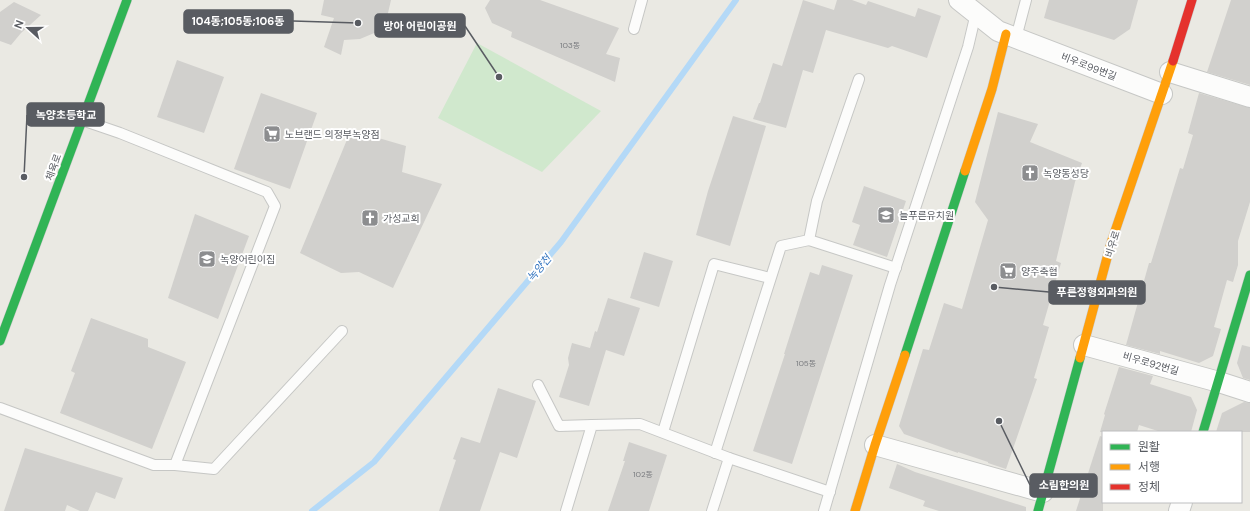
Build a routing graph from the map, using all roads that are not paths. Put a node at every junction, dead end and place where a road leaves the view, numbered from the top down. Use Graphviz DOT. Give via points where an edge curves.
graph roads {
  1 [pos="127,0"];
  2 [pos="642,0"];
  3 [pos="959,0"];
  4 [pos="1026,0"];
  5 [pos="1192,0"];
  6 [pos="976,13"];
  7 [pos="634,29"];
  8 [pos="1011,36"];
  9 [pos="1170,72"];
  10 [pos="859,79"];
  11 [pos="1162,94"];
  12 [pos="1250,97"];
  13 [pos="82,120"];
  14 [pos="809,240"];
  15 [pos="896,268"];
  16 [pos="1250,275"];
  17 [pos="770,278"];
  18 [pos="342,331"];
  19 [pos="0,341"];
  20 [pos="1084,345"];
  21 [pos="1219,382"];
  22 [pos="538,385"];
  23 [pos="1250,392"];
  24 [pos="0,408"];
  25 [pos="592,425"];
  26 [pos="1203,431"];
  27 [pos="662,432"];
  28 [pos="875,445"];
  29 [pos="716,453"];
  30 [pos="728,458"];
  31 [pos="175,465"];
  32 [pos="830,492"];
  33 [pos="1041,502"];
  34 [pos="566,511"];
  35 [pos="712,511"];
  36 [pos="824,511"];
  37 [pos="854,511"];
  1 -- 13 [label="street, 체육로"];
  2 -- 7 [label="lane"];
  3 -- 6 [label="street, 비우로99번길"];
  4 -- 8 [label="lane"];
  5 -- 9 [label="street, 비우로"];
  6 -- 8 [label="street, 비우로99번길" via="998,31"];
  6 -- 15 [label="lane" via="968,47"];
  8 -- 11 [label="street, 비우로99번길"];
  8 -- 28 [label="street"];
  9 -- 11 [label="street, 비우로"];
  9 -- 12 [label="street"];
  10 -- 14 [label="lane" via="817,201"];
  11 -- 20 [label="street, 비우로" via="1111,243"];
  13 -- 19 [label="street, 체육로"];
  13 -- 31 [label="lane" via="267,192 275,206"];
  14 -- 15 [label="lane"];
  14 -- 17 [label="lane" via="781,246"];
  15 -- 32 [label="lane"];
  16 -- 21 [label="street"];
  17 -- 27 [label="lane" via="714,264"];
  17 -- 29 [label="lane"];
  18 -- 31 [label="lane" via="214,469"];
  20 -- 21 [label="street, 비우로92번길"];
  20 -- 33 [label="street, 비우로"];
  21 -- 23 [label="street, 비우로92번길"];
  21 -- 26 [label="street"];
  22 -- 25 [label="lane" via="559,426"];
  24 -- 31 [label="lane" via="154,465"];
  25 -- 27 [label="lane" via="640,424"];
  25 -- 34 [label="lane"];
  27 -- 29 [label="lane"];
  28 -- 33 [label="street, 비우로"];
  28 -- 37 [label="street"];
  29 -- 30 [label="lane"];
  30 -- 32 [label="lane"];
  30 -- 35 [label="lane"];
  32 -- 36 [label="lane"];
}
